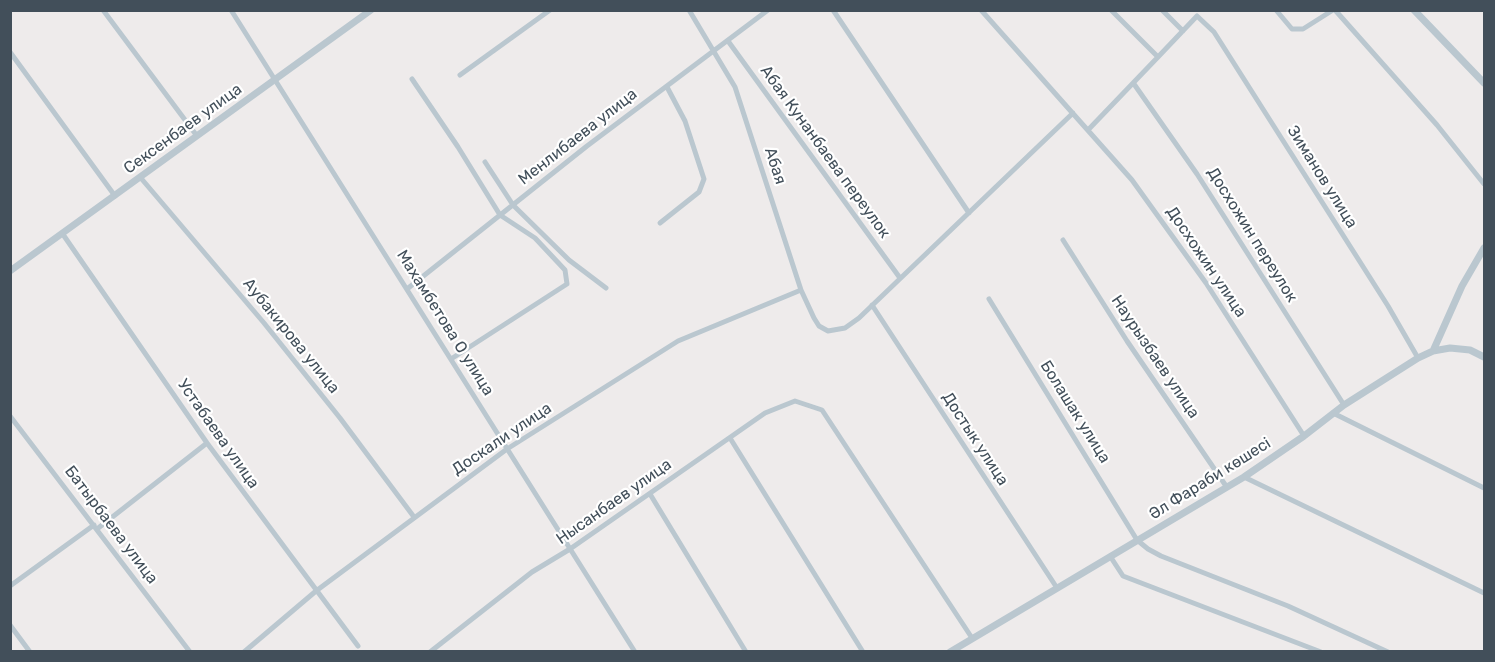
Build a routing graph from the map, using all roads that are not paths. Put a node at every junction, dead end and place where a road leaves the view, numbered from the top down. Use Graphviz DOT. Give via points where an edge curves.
graph roads {
  1 [pos="103,10"];
  2 [pos="231,10"];
  3 [pos="356,10"];
  4 [pos="371,10"];
  5 [pos="550,10"];
  6 [pos="689,10"];
  7 [pos="768,10"];
  8 [pos="833,10"];
  9 [pos="981,10"];
  10 [pos="1112,10"];
  11 [pos="1162,10"];
  12 [pos="1276,10"];
  13 [pos="1334,10"];
  14 [pos="1414,10"];
  15 [pos="361,17"];
  16 [pos="1183,31"];
  17 [pos="728,41"];
  18 [pos="10,52"];
  19 [pos="713,52"];
  20 [pos="1158,57"];
  21 [pos="460,75"];
  22 [pos="412,79"];
  23 [pos="274,80"];
  24 [pos="1485,83"];
  25 [pos="1134,84"];
  26 [pos="667,87"];
  27 [pos="1073,113"];
  28 [pos="1088,130"];
  29 [pos="197,136"];
  30 [pos="485,162"];
  31 [pos="140,177"];
  32 [pos="1485,184"];
  33 [pos="115,196"];
  34 [pos="513,205"];
  35 [pos="969,213"];
  36 [pos="500,215"];
  37 [pos="660,223"];
  38 [pos="62,233"];
  39 [pos="1063,240"];
  40 [pos="1485,248"];
  41 [pos="10,271"];
  42 [pos="900,278"];
  43 [pos="606,288"];
  44 [pos="407,289"];
  45 [pos="801,290"];
  46 [pos="989,299"];
  47 [pos="872,305"];
  48 [pos="1433,351"];
  49 [pos="1485,357"];
  50 [pos="1418,358"];
  51 [pos="451,359"];
  52 [pos="1344,405"];
  53 [pos="1333,413"];
  54 [pos="10,416"];
  55 [pos="1304,436"];
  56 [pos="730,438"];
  57 [pos="207,443"];
  58 [pos="507,449"];
  59 [pos="1244,477"];
  60 [pos="1226,486"];
  61 [pos="1485,488"];
  62 [pos="650,494"];
  63 [pos="414,517"];
  64 [pos="95,527"];
  65 [pos="1137,540"];
  66 [pos="570,549"];
  67 [pos="1110,556"];
  68 [pos="10,586"];
  69 [pos="1057,588"];
  70 [pos="316,591"];
  71 [pos="1485,593"];
  72 [pos="10,625"];
  73 [pos="972,638"];
  74 [pos="358,646"];
  75 [pos="30,651"];
  76 [pos="190,651"];
  77 [pos="244,651"];
  78 [pos="430,651"];
  79 [pos="635,651"];
  80 [pos="746,651"];
  81 [pos="863,651"];
  82 [pos="950,651"];
  83 [pos="1321,651"];
  84 [pos="1388,651"];
  1 -- 29 [label="street"];
  2 -- 23 [label="street, Махамбетова О улица"];
  3 -- 15 [label="street"];
  4 -- 15 [label="street, Сексенбаев улица"];
  5 -- 21 [label="street"];
  6 -- 19 [label="street, Абая"];
  7 -- 17 [label="street, Менлибаева улица"];
  8 -- 35 [label="street"];
  9 -- 27 [label="street, Досхожин улица"];
  10 -- 20 [label="street"];
  11 -- 16 [label="street"];
  12 -- 13 [label="street" via="1292,29 1304,29"];
  13 -- 32 [label="street"];
  14 -- 24 [label="street"];
  15 -- 23 [label="street, Сексенбаев улица"];
  16 -- 20 [label="street"];
  16 -- 50 [label="street, Зиманов улица" via="1197,16 1214,32"];
  17 -- 19 [label="street, Менлибаева улица"];
  17 -- 42 [label="street, Абая Кунанбаева переулок"];
  18 -- 33 [label="street"];
  19 -- 26 [label="street, Менлибаева улица"];
  19 -- 45 [label="street, Абая" via="735,87"];
  20 -- 25 [label="street"];
  22 -- 36 [label="street"];
  23 -- 29 [label="street, Сексенбаев улица"];
  23 -- 44 [label="street, Махамбетова О улица"];
  25 -- 28 [label="street"];
  25 -- 52 [label="street, Досхожин переулок" via="1197,174"];
  26 -- 34 [label="street, Менлибаева улица"];
  26 -- 37 [label="street" via="685,121 704,179 699,192"];
  27 -- 28 [label="street, Досхожин улица"];
  27 -- 35 [label="street"];
  28 -- 55 [label="street, Досхожин улица" via="1132,180 1199,274"];
  29 -- 31 [label="street, Сексенбаев улица"];
  30 -- 34 [label="street"];
  31 -- 33 [label="street, Сексенбаев улица"];
  31 -- 63 [label="street, Аубакирова улица" via="264,322"];
  33 -- 38 [label="street, Сексенбаев улица"];
  34 -- 36 [label="street, Менлибаева улица"];
  34 -- 43 [label="street" via="569,260"];
  35 -- 42 [label="street"];
  36 -- 44 [label="street, Менлибаева улица"];
  36 -- 51 [label="street" via="535,238 565,270 567,284"];
  38 -- 41 [label="street, Сексенбаев улица"];
  38 -- 57 [label="street, Устабаева улица"];
  39 -- 60 [label="street, Наурызбаев улица"];
  40 -- 48 [label="street" via="1462,286"];
  42 -- 47 [label="street"];
  44 -- 51 [label="street, Махамбетова О улица"];
  45 -- 47 [label="street, Абая" via="819,326 828,331 845,328"];
  45 -- 58 [label="street, Доскали улица" via="678,341"];
  46 -- 65 [label="street, Болашак улица"];
  47 -- 69 [label="street, Достык улица"];
  48 -- 49 [label="street, Әл Фараби көшесі" via="1470,350"];
  48 -- 50 [label="street, Әл Фараби көшесі"];
  50 -- 52 [label="street, Әл Фараби көшесі"];
  51 -- 58 [label="street, Махамбетова О улица"];
  52 -- 53 [label="street, Әл Фараби көшесі"];
  53 -- 55 [label="street, Әл Фараби көшесі"];
  53 -- 61 [label="street"];
  54 -- 64 [label="street, Батырбаева улица"];
  55 -- 59 [label="street, Әл Фараби көшесі"];
  56 -- 62 [label="street, Нысанбаев улица"];
  56 -- 73 [label="street, Нысанбаев улица" via="765,413 795,401 822,410"];
  56 -- 81 [label="street"];
  57 -- 64 [label="street"];
  57 -- 70 [label="street, Устабаева улица"];
  58 -- 63 [label="street, Доскали улица"];
  58 -- 66 [label="street, Махамбетова О улица"];
  59 -- 60 [label="street, Әл Фараби көшесі"];
  59 -- 71 [label="street"];
  60 -- 65 [label="street, Әл Фараби көшесі"];
  62 -- 66 [label="street, Нысанбаев улица"];
  62 -- 80 [label="street"];
  63 -- 70 [label="street, Доскали улица"];
  64 -- 68 [label="street"];
  64 -- 76 [label="street, Батырбаева улица"];
  65 -- 67 [label="street, Әл Фараби көшесі"];
  65 -- 84 [label="street" via="1161,556"];
  66 -- 78 [label="street, Нысанбаев улица" via="532,572"];
  66 -- 79 [label="street, Махамбетова О улица"];
  67 -- 69 [label="street, Әл Фараби көшесі"];
  67 -- 83 [label="street" via="1123,576"];
  69 -- 73 [label="street, Әл Фараби көшесі"];
  70 -- 74 [label="street, Устабаева улица"];
  70 -- 77 [label="street, Доскали улица"];
  72 -- 75 [label="street"];
  73 -- 82 [label="street, Әл Фараби көшесі"];
}
